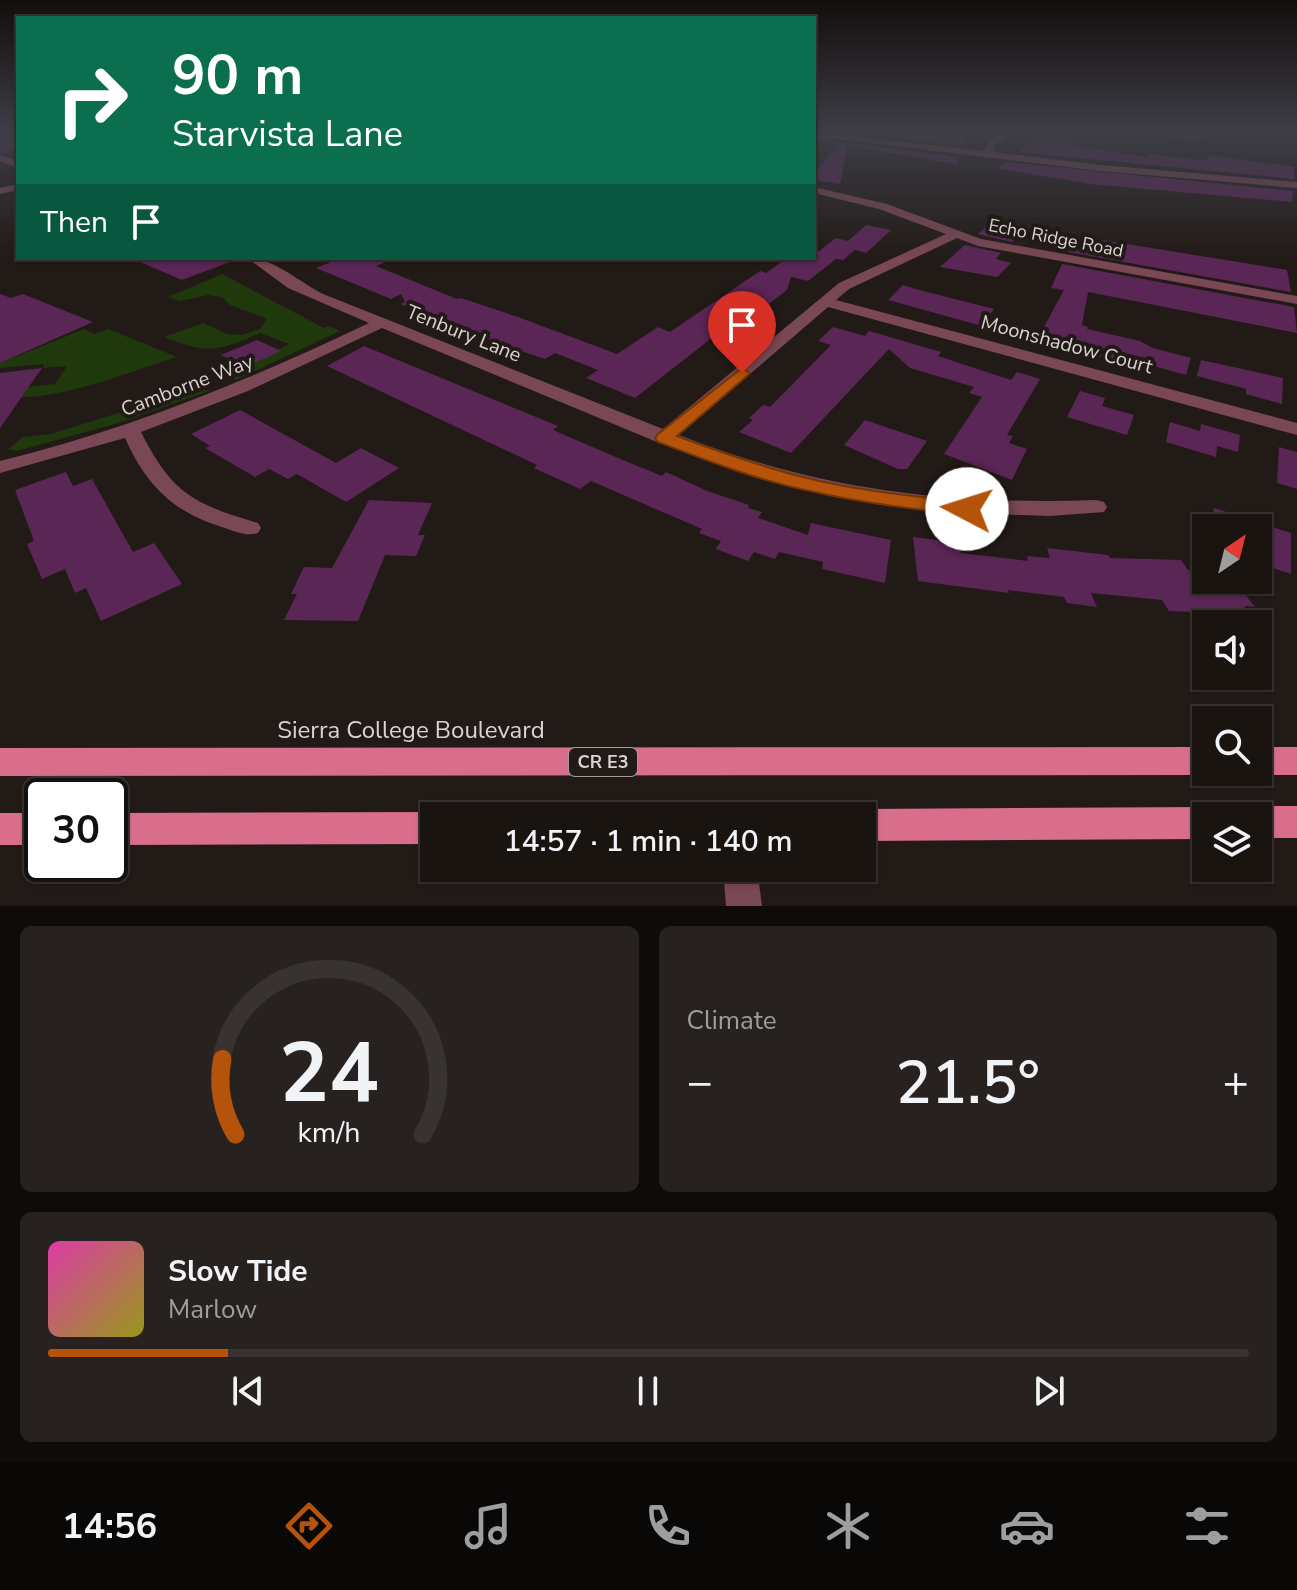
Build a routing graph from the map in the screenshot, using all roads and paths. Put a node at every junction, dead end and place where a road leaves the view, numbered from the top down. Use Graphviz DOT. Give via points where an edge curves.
graph roads {
  1 [pos="1173,174"];
  2 [pos="1297,185"];
  3 [pos="816,190"];
  4 [pos="954,235"];
  5 [pos="257,260"];
  6 [pos="1297,300"];
  7 [pos="826,302"];
  8 [pos="381,323"];
  9 [pos="1297,429"];
  10 [pos="131,431"];
  11 [pos="664,438"];
  12 [pos="0,467"];
  13 [pos="1096,507"];
  14 [pos="250,528"];
  15 [pos="1192,761"];
  16 [pos="1272,761"];
  17 [pos="1297,761"];
  18 [pos="0,762"];
  19 [pos="1272,822"];
  20 [pos="1297,822"];
  21 [pos="1192,823"];
  22 [pos="876,825"];
  23 [pos="420,828"];
  24 [pos="0,829"];
  25 [pos="24,829"];
  26 [pos="128,829"];
  27 [pos="741,882"];
  28 [pos="744,906"];
  1 -- 2 [label="street"];
  3 -- 4 [label="street, Echo Ridge Road" via="883,206"];
  4 -- 6 [label="street, Echo Ridge Road"];
  4 -- 7 [label="street" via="862,275"];
  5 -- 8 [label="street, Tenbury Lane" via="303,291"];
  7 -- 9 [label="street, Moonshadow Court"];
  7 -- 11 [label="street"];
  8 -- 10 [label="street, Camborne Way" via="229,395"];
  8 -- 11 [label="street, Tenbury Lane"];
  10 -- 12 [label="street, Camborne Way"];
  10 -- 14 [label="street" via="148,469 169,493 199,511"];
  11 -- 13 [label="street, Tenbury Lane" via="772,475 882,499 1009,511"];
  15 -- 18 [label="main road, Sierra College Boulevard / CR E3"];
  16 -- 17 [label="main road"];
  19 -- 20 [label="main road"];
  21 -- 22 [label="main road"];
  23 -- 26 [label="main road"];
  24 -- 25 [label="main road"];
  27 -- 28 [label="street"];
}
